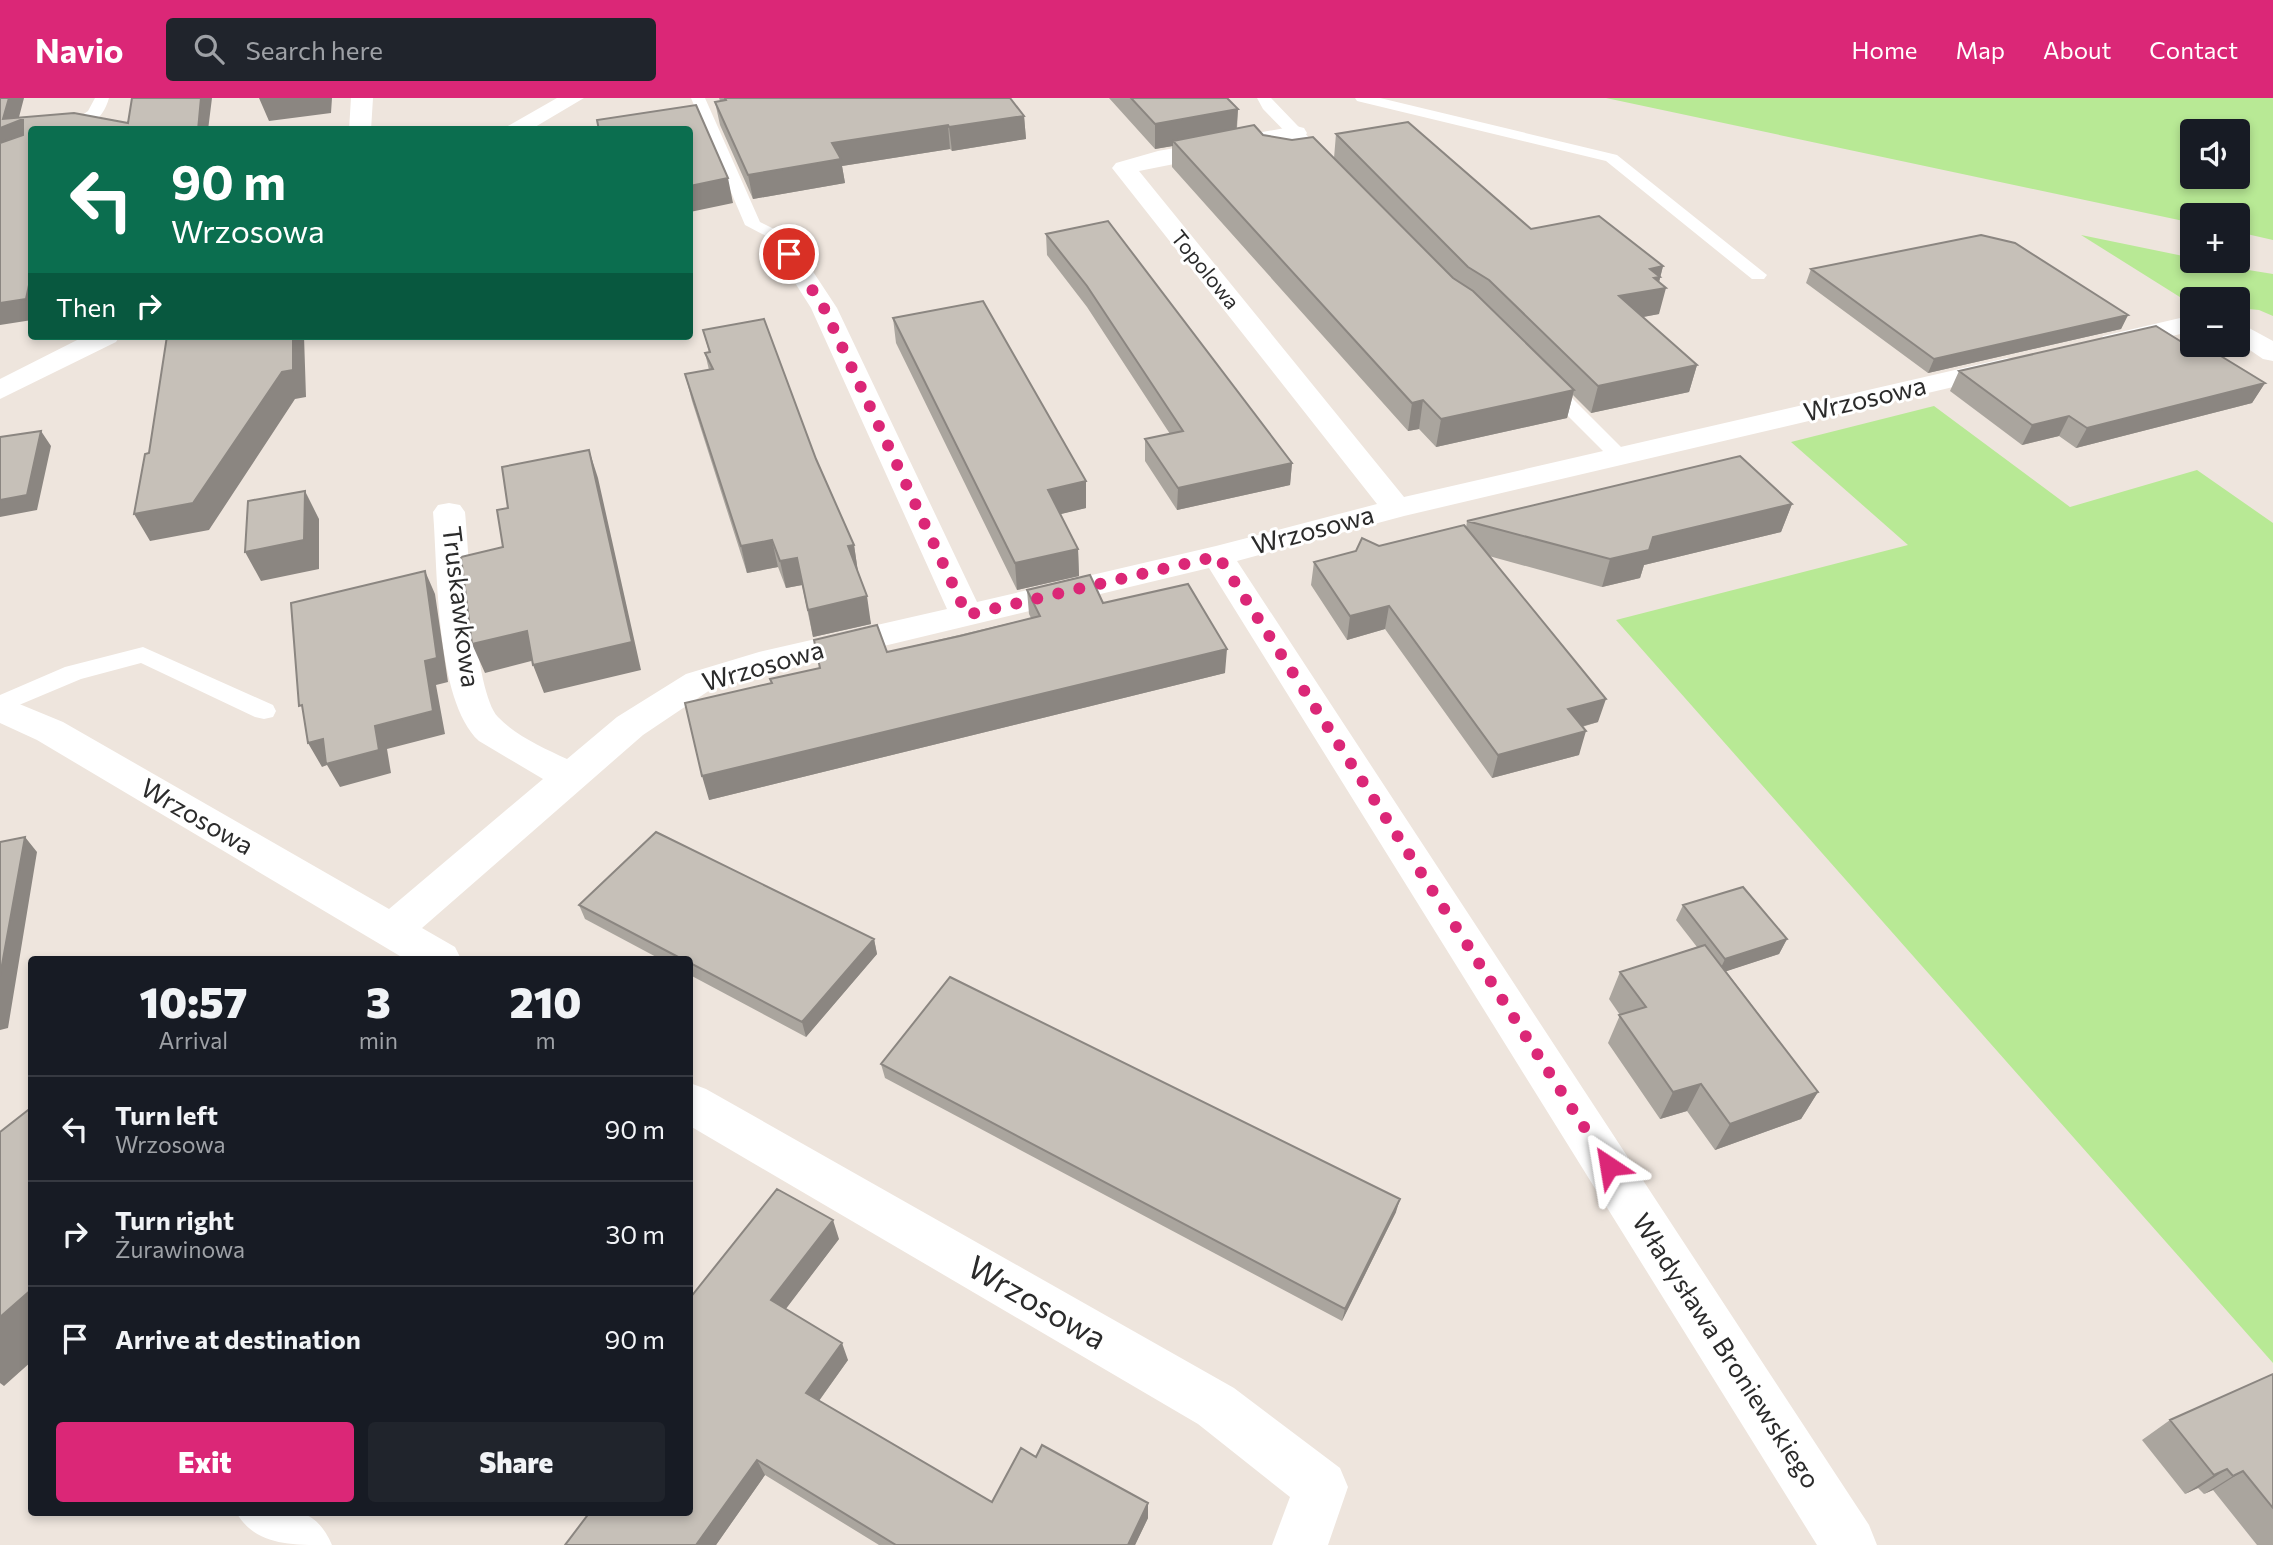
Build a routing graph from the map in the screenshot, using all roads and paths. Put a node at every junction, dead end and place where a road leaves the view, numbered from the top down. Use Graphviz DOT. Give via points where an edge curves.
graph roads {
  1 [pos="103,98"];
  2 [pos="362,98"];
  3 [pos="573,98"];
  4 [pos="698,98"];
  5 [pos="1264,98"];
  6 [pos="1362,98"];
  7 [pos="76,126"];
  8 [pos="360,126"];
  9 [pos="520,126"];
  10 [pos="1296,133"];
  11 [pos="1324,163"];
  12 [pos="776,234"];
  13 [pos="1758,275"];
  14 [pos="2180,326"];
  15 [pos="2250,338"];
  16 [pos="98,340"];
  17 [pos="2085,348"];
  18 [pos="2273,353"];
  19 [pos="2032,360"];
  20 [pos="1533,370"];
  21 [pos="0,390"];
  22 [pos="1620,457"];
  23 [pos="1397,508"];
  24 [pos="449,512"];
  25 [pos="1218,556"];
  26 [pos="967,615"];
  27 [pos="0,707"];
  28 [pos="264,711"];
  29 [pos="571,777"];
  30 [pos="391,931"];
  31 [pos="435,956"];
  32 [pos="693,1104"];
  33 [pos="267,1516"];
  34 [pos="304,1545"];
  35 [pos="1300,1545"];
  36 [pos="1849,1545"];
  1 -- 7 [label="lane" via="100,108"];
  2 -- 8 [label="street"];
  3 -- 9 [label="street"];
  4 -- 12 [label="lane" via="753,225"];
  5 -- 10 [label="lane"];
  6 -- 13 [label="lane" via="1611,158"];
  10 -- 11 [label="lane"];
  10 -- 23 [label="street, Topolowa" via="1124,168"];
  12 -- 26 [label="street" via="824,308"];
  14 -- 17 [label="street"];
  15 -- 18 [label="street"];
  16 -- 21 [label="street"];
  19 -- 22 [label="street, Wrzosowa"];
  20 -- 22 [label="lane"];
  22 -- 23 [label="street, Wrzosowa"];
  23 -- 25 [label="street, Wrzosowa"];
  24 -- 29 [label="street, Truskawkowa" via="469,691 482,723"];
  25 -- 26 [label="street, Wrzosowa"];
  25 -- 36 [label="street, Władysława Broniewskiego"];
  26 -- 29 [label="street, Wrzosowa" via="698,682 630,726"];
  27 -- 28 [label="lane" via="73,673 143,654"];
  27 -- 30 [label="street, Wrzosowa"];
  29 -- 30 [label="street, Wrzosowa"];
  30 -- 31 [label="street, Wrzosowa"];
  32 -- 35 [label="street, Wrzosowa" via="1216,1406 1321,1487"];
  33 -- 34 [label="street"];
}
